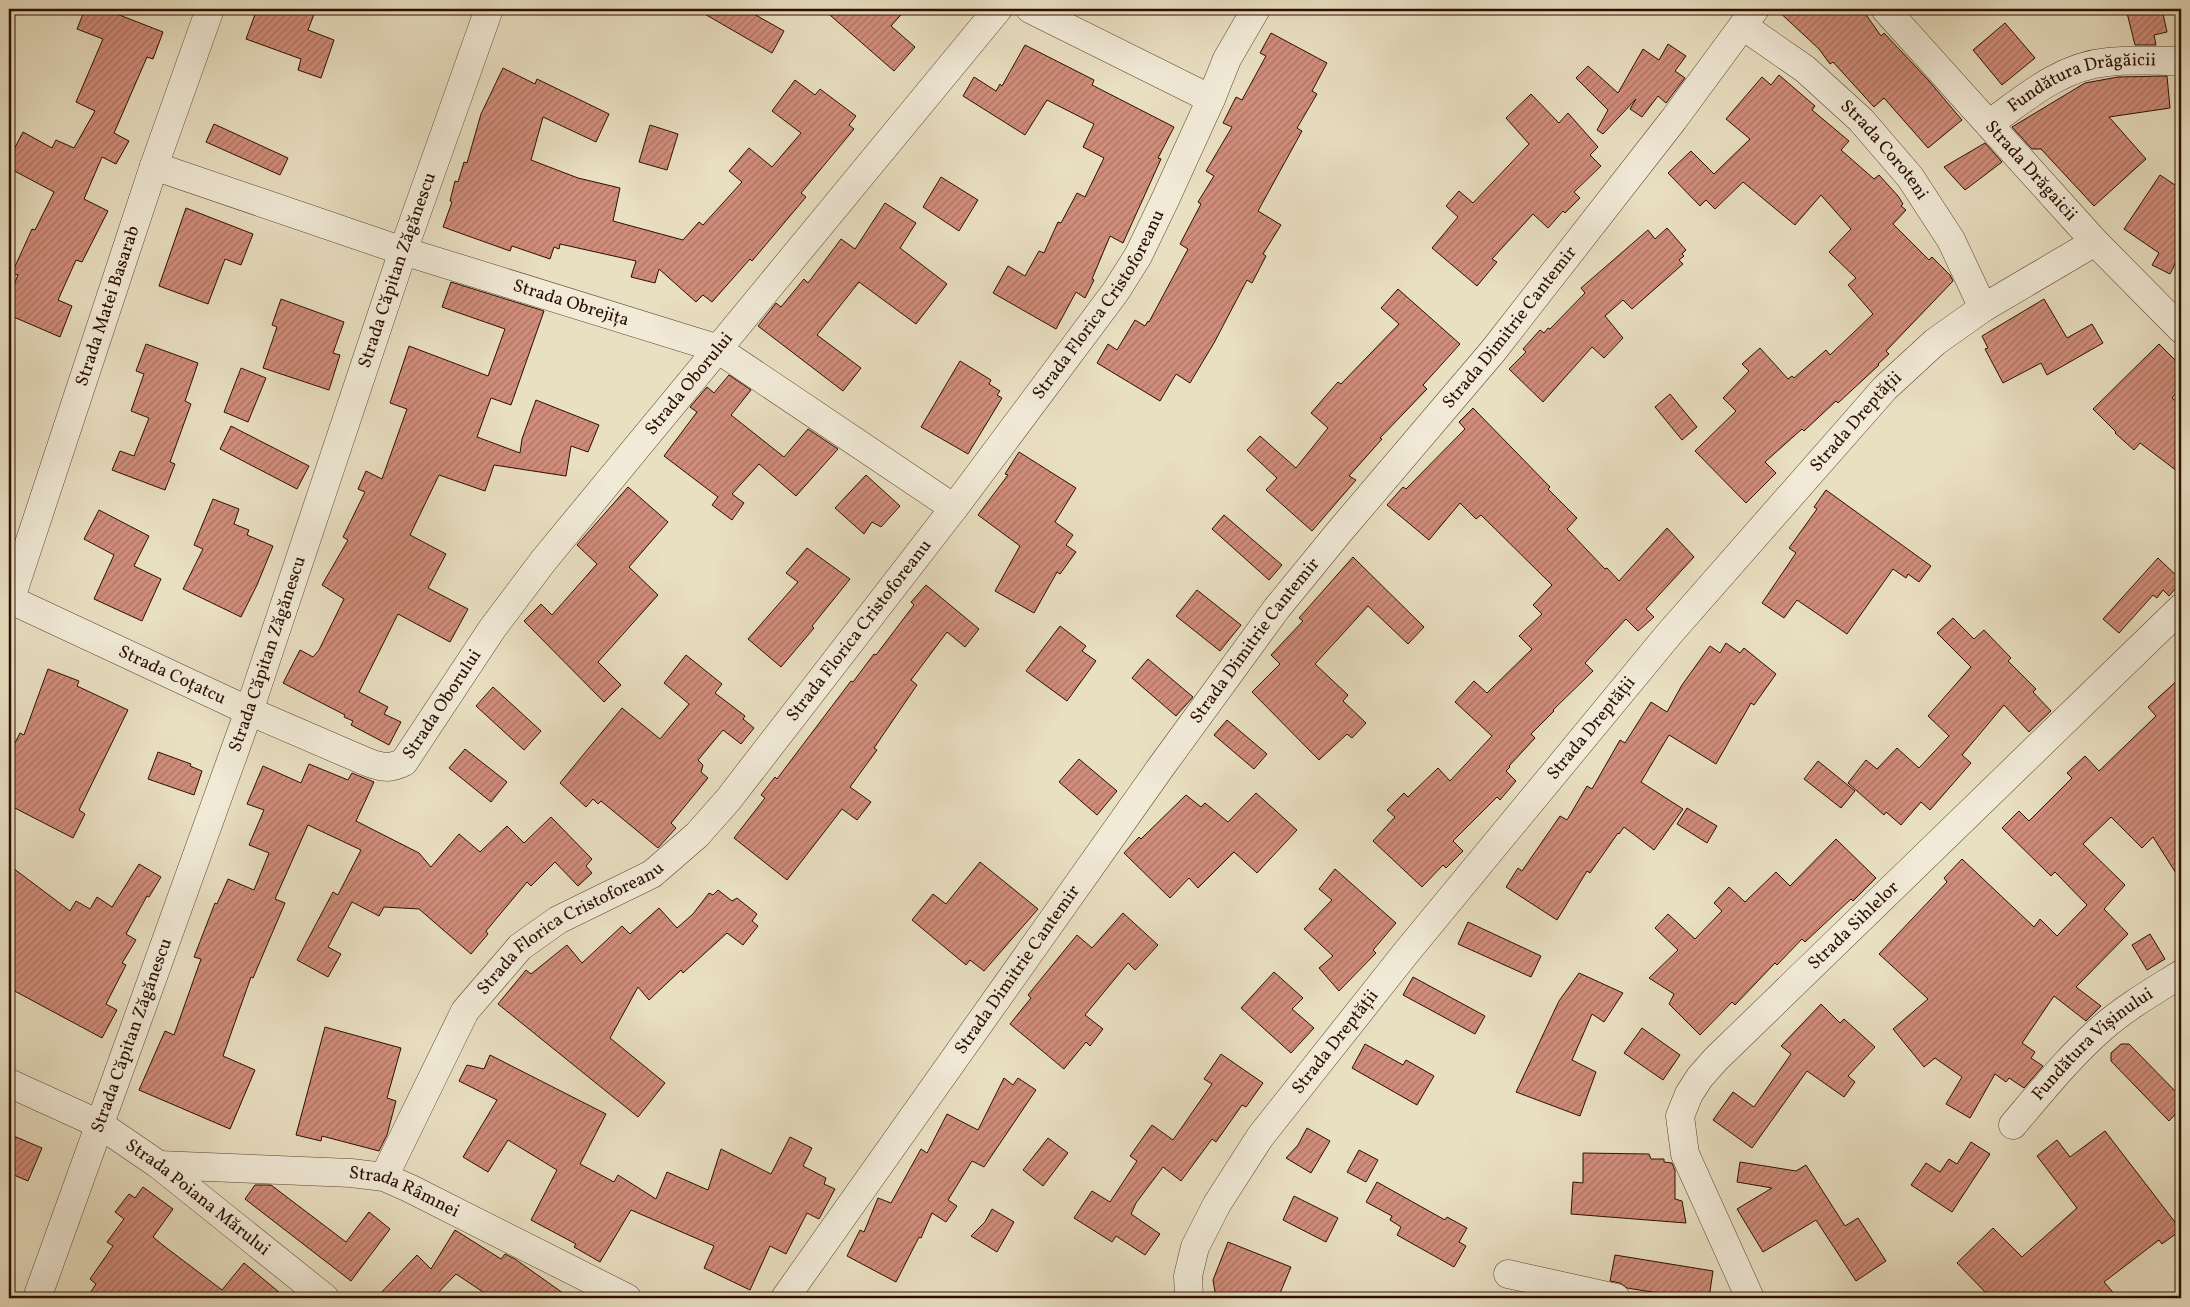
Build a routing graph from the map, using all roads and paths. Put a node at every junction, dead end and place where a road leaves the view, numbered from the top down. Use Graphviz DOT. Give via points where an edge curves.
graph roads {
  1 [pos="210,9"];
  2 [pos="490,9"];
  3 [pos="998,9"];
  4 [pos="1030,9"];
  5 [pos="1256,9"];
  6 [pos="1885,9"];
  7 [pos="1749,17"];
  8 [pos="2181,61"];
  9 [pos="1211,99"];
  10 [pos="1989,124"];
  11 [pos="154,166"];
  12 [pos="2095,242"];
  13 [pos="403,251"];
  14 [pos="1983,308"];
  15 [pos="2181,329"];
  16 [pos="716,348"];
  17 [pos="954,508"];
  18 [pos="9,601"];
  19 [pos="2181,608"];
  20 [pos="249,711"];
  21 [pos="393,768"];
  22 [pos="2181,974"];
  23 [pos="9,1083"];
  24 [pos="99,1124"];
  25 [pos="2013,1125"];
  26 [pos="159,1165"];
  27 [pos="384,1177"];
  28 [pos="1508,1274"];
  29 [pos="37,1298"];
  30 [pos="325,1298"];
  31 [pos="627,1298"];
  32 [pos="785,1298"];
  33 [pos="1189,1298"];
  34 [pos="1616,1298"];
  35 [pos="1750,1298"];
  1 -- 11 [label="street, Strada Matei Basarab"];
  2 -- 13 [label="street, Strada Căpitan Zăgănescu"];
  3 -- 16 [label="street, Strada Oborului"];
  4 -- 9 [label="street"];
  5 -- 9 [label="street, Strada Florica Cristoforeanu" via="1227,59"];
  6 -- 10 [label="street, Strada Drăgaicii"];
  7 -- 14 [label="street, Strada Coroteni" via="1861,120 1910,177 1951,240"];
  7 -- 32 [label="street, Strada Dimitrie Cantemir" via="1628,179 1493,351 1278,608 1161,767"];
  8 -- 10 [label="street, Fundătura Drăgăicii" via="2107,62 2076,68 2038,88"];
  9 -- 17 [label="street, Strada Florica Cristoforeanu" via="1138,256 1116,291"];
  10 -- 12 [label="street, Strada Drăgaicii"];
  11 -- 13 [label="street, Strada Obrejița"];
  11 -- 18 [label="street, Strada Matei Basarab"];
  12 -- 14 [label="street, Strada Dreptății"];
  12 -- 15 [label="street, Strada Drăgaicii"];
  13 -- 16 [label="street, Strada Obrejița"];
  13 -- 20 [label="street, Strada Căpitan Zăgănescu"];
  14 -- 33 [label="street, Strada Dreptății" via="1935,342 1885,388 1669,634 1405,954 1260,1137 1216,1204 1195,1247 1188,1276"];
  16 -- 17 [label="street, Strada Obrejița"];
  16 -- 21 [label="street, Strada Oborului" via="544,560 492,629 415,749 404,762"];
  17 -- 27 [label="street, Strada Florica Cristoforeanu" via="728,800 697,835 652,874 558,920 520,946 496,973 466,1011"];
  18 -- 20 [label="street, Strada Coțatcu"];
  19 -- 35 [label="street, Strada Sihlelor" via="1716,1059 1689,1094 1680,1116 1685,1154"];
  20 -- 21 [label="street, Strada Coțatcu" via="381,768"];
  20 -- 24 [label="street, Strada Căpitan Zăgănescu"];
  22 -- 25 [label="street, Fundătura Vișinului" via="2102,1028"];
  23 -- 24 [label="street, Strada Poiana Mărului"];
  24 -- 26 [label="street, Strada Poiana Mărului"];
  24 -- 29 [label="street, Strada Căpitan Zăgănescu"];
  26 -- 27 [label="street, Strada Râmnei"];
  26 -- 30 [label="street, Strada Poiana Mărului"];
  27 -- 31 [label="street, Strada Râmnei"];
  28 -- 34 [label="street"];
}
